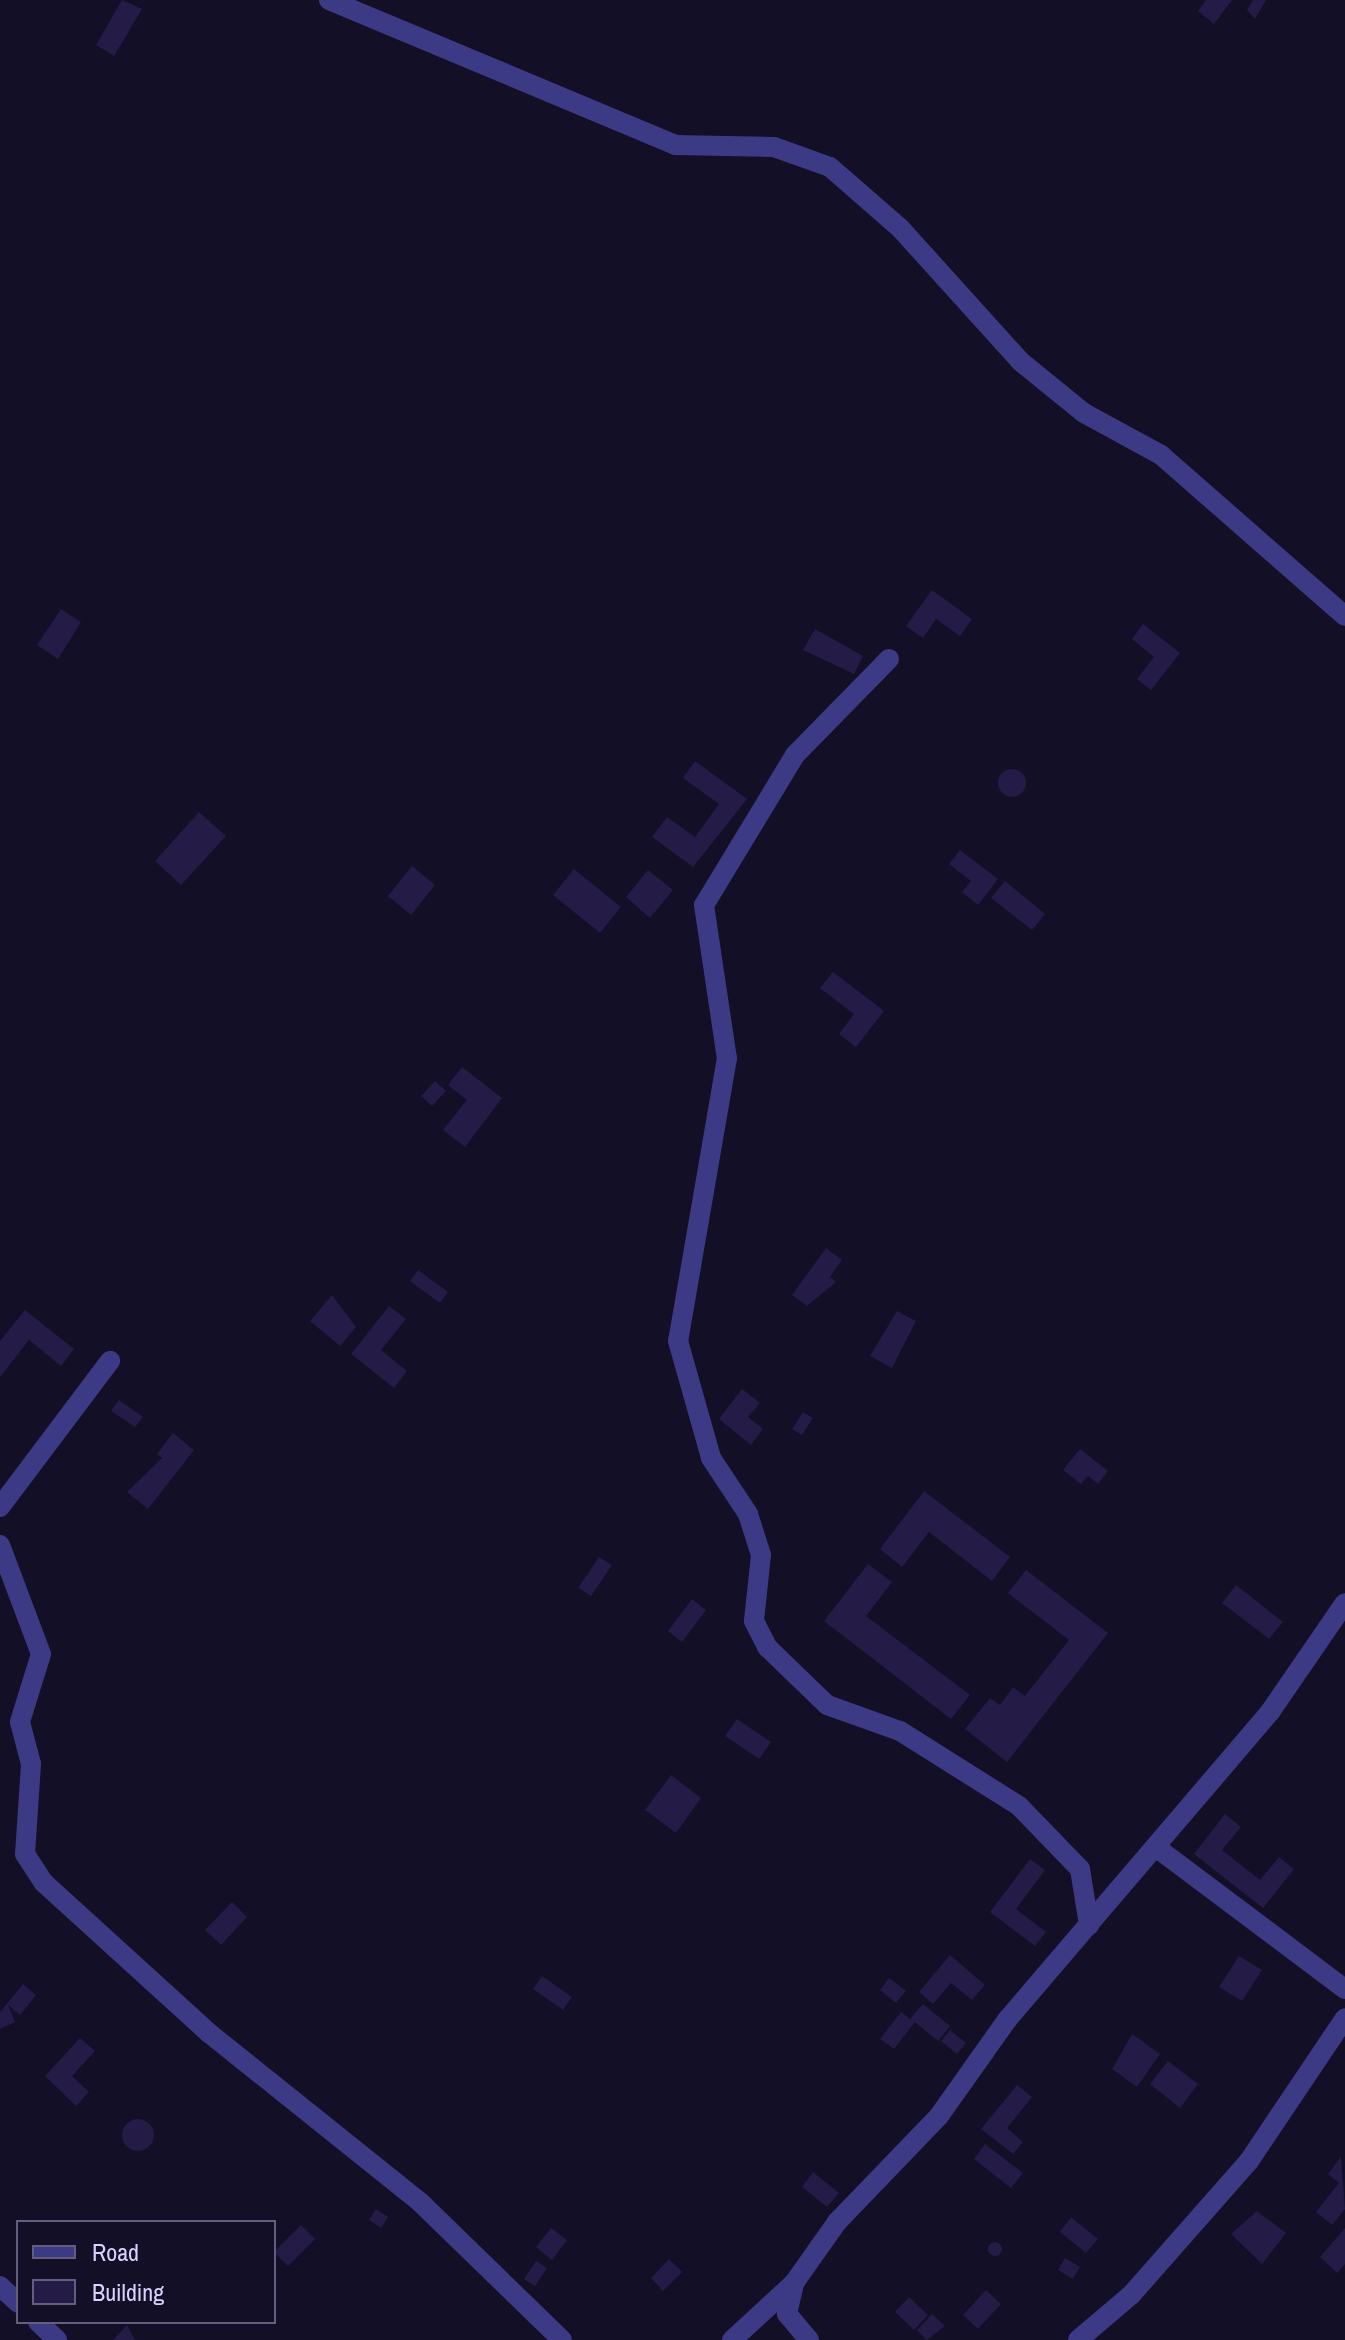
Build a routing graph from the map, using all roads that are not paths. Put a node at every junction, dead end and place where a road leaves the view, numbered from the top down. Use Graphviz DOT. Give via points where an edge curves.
graph roads {
  1 [pos="329,0"];
  2 [pos="1345,616"];
  3 [pos="889,659"];
  4 [pos="110,1361"];
  5 [pos="0,1507"];
  6 [pos="0,1545"];
  7 [pos="1345,1603"];
  8 [pos="1157,1848"];
  9 [pos="1089,1925"];
  10 [pos="1345,1989"];
  11 [pos="1343,2029"];
  12 [pos="794,2283"];
  13 [pos="0,2286"];
  14 [pos="16,2301"];
  15 [pos="40,2324"];
  16 [pos="57,2340"];
  17 [pos="562,2340"];
  18 [pos="732,2340"];
  19 [pos="809,2340"];
  20 [pos="1078,2340"];
  1 -- 2 [label="street" via="675,145 774,147 830,167 900,228 1020,361 1084,413 1161,455"];
  3 -- 9 [label="street" via="795,755 704,905 727,1058 678,1341 711,1458 748,1514 761,1555 754,1621 767,1647 827,1705 900,1731 1019,1806 1080,1869"];
  4 -- 5 [label="street"];
  6 -- 17 [label="street" via="41,1654 20,1722 31,1764 25,1854 43,1882 209,2033 420,2202"];
  7 -- 8 [label="street" via="1270,1712"];
  8 -- 9 [label="street"];
  8 -- 10 [label="street"];
  9 -- 12 [label="street" via="1007,2020 939,2116 837,2222"];
  11 -- 20 [label="street" via="1249,2161 1131,2295"];
  12 -- 18 [label="street"];
  12 -- 19 [label="street" via="787,2314"];
  13 -- 14 [label="street"];
  15 -- 16 [label="street"];
}
